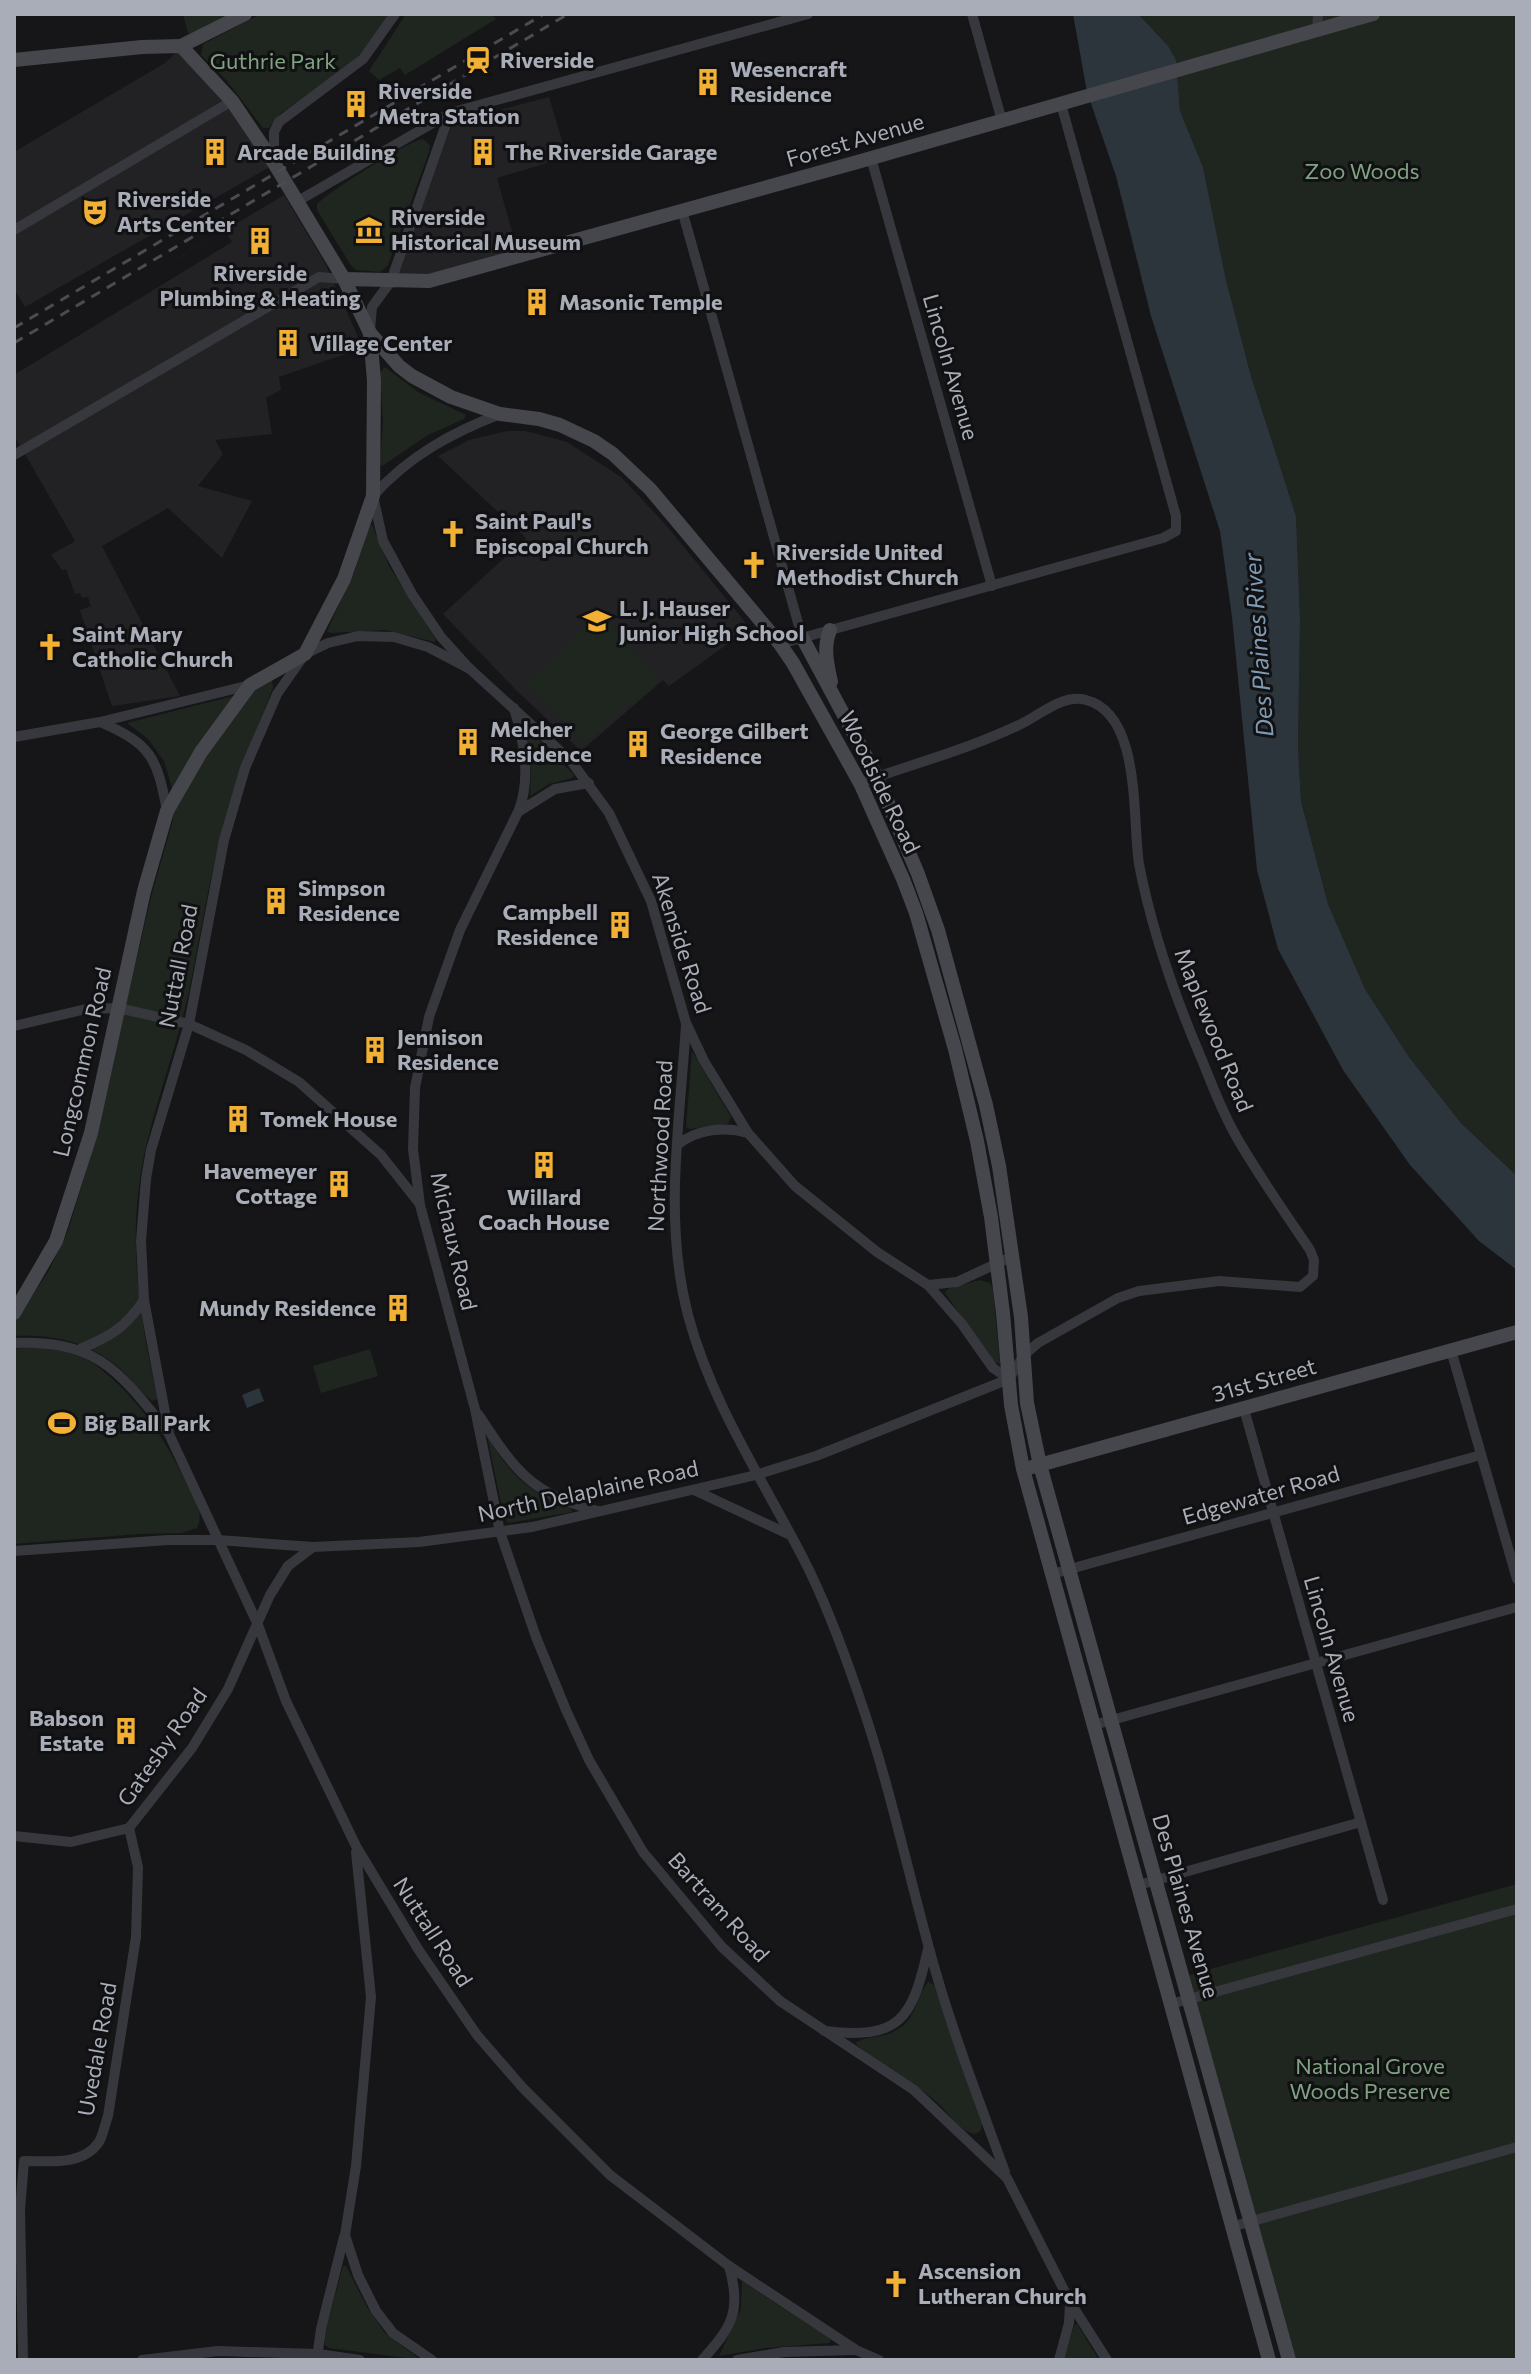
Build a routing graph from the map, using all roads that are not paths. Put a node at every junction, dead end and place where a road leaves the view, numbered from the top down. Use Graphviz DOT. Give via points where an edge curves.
graph roads {
  1 [pos="245,14"];
  2 [pos="395,14"];
  3 [pos="808,14"];
  4 [pos="972,14"];
  5 [pos="1318,14"];
  6 [pos="1373,14"];
  7 [pos="1317,31"];
  8 [pos="181,46"];
  9 [pos="17,62"];
  10 [pos="232,101"];
  11 [pos="1061,104"];
  12 [pos="450,113"];
  13 [pos="1002,121"];
  14 [pos="871,158"];
  15 [pos="274,163"];
  16 [pos="298,201"];
  17 [pos="682,210"];
  18 [pos="14,230"];
  19 [pos="344,279"];
  20 [pos="391,281"];
  21 [pos="370,333"];
  22 [pos="500,414"];
  23 [pos="14,455"];
  24 [pos="373,496"];
  25 [pos="992,586"];
  26 [pos="830,630"];
  27 [pos="802,637"];
  28 [pos="780,644"];
  29 [pos="305,654"];
  30 [pos="470,669"];
  31 [pos="250,685"];
  32 [pos="836,701"];
  33 [pos="514,708"];
  34 [pos="100,722"];
  35 [pos="14,737"];
  36 [pos="877,777"];
  37 [pos="589,783"];
  38 [pos="860,783"];
  39 [pos="167,811"];
  40 [pos="518,812"];
  41 [pos="118,1008"];
  42 [pos="686,1023"];
  43 [pos="189,1024"];
  44 [pos="14,1026"];
  45 [pos="748,1133"];
  46 [pos="677,1145"];
  47 [pos="420,1205"];
  48 [pos="1013,1256"];
  49 [pos="997,1264"];
  50 [pos="928,1285"];
  51 [pos="144,1300"];
  52 [pos="14,1313"];
  53 [pos="1517,1332"];
  54 [pos="14,1343"];
  55 [pos="80,1349"];
  56 [pos="1451,1350"];
  57 [pos="1024,1355"];
  58 [pos="1009,1379"];
  59 [pos="475,1409"];
  60 [pos="1244,1409"];
  61 [pos="169,1434"];
  62 [pos="1481,1455"];
  63 [pos="1040,1465"];
  64 [pos="1023,1469"];
  65 [pos="756,1475"];
  66 [pos="694,1489"];
  67 [pos="601,1512"];
  68 [pos="1272,1513"];
  69 [pos="500,1532"];
  70 [pos="790,1535"];
  71 [pos="218,1540"];
  72 [pos="313,1547"];
  73 [pos="14,1551"];
  74 [pos="1069,1570"];
  75 [pos="1052,1574"];
  76 [pos="1517,1579"];
  77 [pos="1517,1607"];
  78 [pos="258,1625"];
  79 [pos="1316,1663"];
  80 [pos="1111,1720"];
  81 [pos="1094,1725"];
  82 [pos="1361,1822"];
  83 [pos="129,1828"];
  84 [pos="14,1836"];
  85 [pos="356,1846"];
  86 [pos="1156,1880"];
  87 [pos="1139,1885"];
  88 [pos="1383,1900"];
  89 [pos="1517,1909"];
  90 [pos="929,1947"];
  91 [pos="1189,1999"];
  92 [pos="1171,2004"];
  93 [pos="821,2030"];
  94 [pos="1517,2147"];
  95 [pos="19,2158"];
  96 [pos="1007,2178"];
  97 [pos="1251,2222"];
  98 [pos="1231,2227"];
  99 [pos="345,2235"];
  100 [pos="729,2266"];
  101 [pos="1070,2302"];
  102 [pos="856,2350"];
  103 [pos="318,2357"];
  104 [pos="23,2360"];
  105 [pos="142,2360"];
  106 [pos="360,2360"];
  107 [pos="432,2360"];
  108 [pos="702,2360"];
  109 [pos="737,2360"];
  110 [pos="879,2360"];
  111 [pos="1059,2360"];
  112 [pos="1107,2360"];
  113 [pos="1269,2360"];
  114 [pos="1289,2360"];
  1 -- 8 [label="street"];
  2 -- 15 [label="street" via="363,59 279,122"];
  3 -- 12 [label="street"];
  4 -- 13 [label="street"];
  5 -- 7 [label="street"];
  6 -- 7 [label="street, Forest Avenue"];
  7 -- 11 [label="street, Forest Avenue"];
  8 -- 9 [label="street"];
  8 -- 10 [label="street"];
  10 -- 15 [label="street"];
  10 -- 18 [label="street"];
  11 -- 13 [label="street, Forest Avenue"];
  11 -- 25 [label="street" via="1176,531"];
  12 -- 16 [label="street"];
  12 -- 20 [label="street"];
  13 -- 14 [label="street, Forest Avenue"];
  14 -- 17 [label="street, Forest Avenue"];
  14 -- 25 [label="street, Lincoln Avenue"];
  15 -- 16 [label="street"];
  16 -- 19 [label="street"];
  17 -- 20 [label="street, Forest Avenue" via="429,281"];
  17 -- 27 [label="street"];
  19 -- 20 [label="street, Forest Avenue"];
  19 -- 21 [label="street"];
  19 -- 23 [label="street" via="319,277"];
  20 -- 21 [label="street" via="375,301"];
  21 -- 22 [label="street, Woodside Road" via="412,376"];
  21 -- 24 [label="street"];
  22 -- 24 [label="street" via="426,449"];
  22 -- 28 [label="street, Woodside Road" via="539,419 577,432 623,462"];
  24 -- 29 [label="street" via="344,579"];
  24 -- 30 [label="street, Akenside Road" via="383,541 412,594"];
  25 -- 26 [label="street"];
  26 -- 27 [label="street"];
  26 -- 32 [label="street" via="825,656"];
  27 -- 28 [label="street"];
  27 -- 32 [label="street, Woodside Road"];
  28 -- 38 [label="street, Woodside Road"];
  29 -- 30 [label="street, Akenside Road" via="342,639 385,636 428,647"];
  29 -- 31 [label="street, Longcommon Road"];
  29 -- 43 [label="street, Nuttall Road" via="277,694 245,768 224,840"];
  30 -- 33 [label="street, Akenside Road"];
  31 -- 34 [label="street"];
  31 -- 39 [label="street, Longcommon Road" via="201,752"];
  32 -- 36 [label="street, Woodside Road"];
  33 -- 37 [label="street, Akenside Road"];
  33 -- 40 [label="street, Michaux Road" via="525,766"];
  34 -- 35 [label="street"];
  34 -- 39 [label="street, Longcommon Road" via="148,750 161,776"];
  36 -- 38 [label="street, Maplewood Road"];
  36 -- 48 [label="street, Woodside Road" via="938,930 986,1105"];
  36 -- 57 [label="street, Maplewood Road" via="1007,731 1067,700 1089,700 1108,711 1125,747 1144,887 1182,1011 1237,1137 1314,1260 1313,1276 1300,1287 1219,1281 1118,1298"];
  37 -- 40 [label="street" via="555,789"];
  37 -- 42 [label="street, Akenside Road" via="651,901"];
  38 -- 49 [label="street, Woodside Road" via="911,902 939,991 977,1141"];
  39 -- 41 [label="street, Longcommon Road"];
  40 -- 47 [label="street, Michaux Road" via="460,930 429,1017 415,1088 413,1149"];
  41 -- 43 [label="street"];
  41 -- 44 [label="street" via="86,1009"];
  41 -- 52 [label="street, Longcommon Road" via="91,1133 68,1207 56,1241"];
  42 -- 45 [label="street, Akenside Road"];
  42 -- 46 [label="street, Northwood Road"];
  43 -- 47 [label="street" via="299,1082 381,1155"];
  43 -- 51 [label="street, Nuttall Road" via="146,1179"];
  45 -- 46 [label="street" via="713,1130"];
  45 -- 50 [label="street, Akenside Road" via="795,1186"];
  46 -- 65 [label="street, Northwood Road" via="675,1240 688,1314 716,1395"];
  47 -- 59 [label="street, Michaux Road"];
  48 -- 49 [label="street"];
  48 -- 57 [label="street, Woodside Road"];
  49 -- 50 [label="street" via="957,1282"];
  49 -- 58 [label="street, Woodside Road"];
  50 -- 58 [label="street, Akenside Road" via="993,1368"];
  51 -- 55 [label="street" via="110,1337"];
  51 -- 61 [label="street, Nuttall Road"];
  53 -- 56 [label="street, 31st Street"];
  54 -- 55 [label="street, Nuttall Road"];
  55 -- 61 [label="street, Nuttall Road" via="112,1369"];
  56 -- 60 [label="street, 31st Street"];
  56 -- 62 [label="street"];
  57 -- 58 [label="street, Maplewood Road"];
  57 -- 63 [label="street, Woodside Road"];
  58 -- 64 [label="street, Woodside Road"];
  58 -- 65 [label="street, North Delaplaine Road"];
  59 -- 67 [label="street, Michaux Road" via="528,1481"];
  59 -- 69 [label="street, Michaux Road"];
  60 -- 63 [label="street, 31st Street"];
  60 -- 68 [label="street, Lincoln Avenue"];
  61 -- 71 [label="street, Nuttall Road"];
  62 -- 68 [label="street, Edgewater Road"];
  62 -- 76 [label="street"];
  63 -- 64 [label="street, 31st Street"];
  63 -- 74 [label="street, Des Plaines Avenue"];
  64 -- 75 [label="street, Des Plaines Avenue"];
  65 -- 66 [label="street, North Delaplaine Road"];
  65 -- 70 [label="street, Northwood Road"];
  66 -- 67 [label="street, North Delaplaine Road"];
  66 -- 70 [label="street"];
  67 -- 69 [label="street, North Delaplaine Road"];
  68 -- 74 [label="street, Edgewater Road"];
  68 -- 79 [label="street, Lincoln Avenue"];
  69 -- 72 [label="street, North Delaplaine Road"];
  69 -- 93 [label="street, Bartram Road" via="566,1710 643,1852 722,1947 780,2001"];
  70 -- 90 [label="street, Northwood Road" via="812,1576 860,1700"];
  71 -- 72 [label="street, North Delaplaine Road"];
  71 -- 73 [label="street, North Delaplaine Road"];
  71 -- 78 [label="street"];
  72 -- 78 [label="street" via="288,1566"];
  74 -- 75 [label="street, Edgewater Road"];
  74 -- 80 [label="street, Des Plaines Avenue"];
  75 -- 81 [label="street, Des Plaines Avenue"];
  77 -- 79 [label="street"];
  78 -- 83 [label="street, Gatesby Road" via="192,1748"];
  78 -- 85 [label="street, Nuttall Road" via="287,1704"];
  79 -- 80 [label="street"];
  79 -- 82 [label="street, Lincoln Avenue"];
  80 -- 81 [label="street"];
  80 -- 86 [label="street, Des Plaines Avenue"];
  81 -- 87 [label="street, Des Plaines Avenue"];
  82 -- 86 [label="street"];
  82 -- 88 [label="street, Lincoln Avenue"];
  83 -- 84 [label="street, Gatesby Road" via="71,1842"];
  83 -- 95 [label="street, Uvedale Road" via="138,1867 136,1937 108,2116 99,2141 85,2155 67,2160"];
  85 -- 99 [label="street" via="371,1997"];
  85 -- 100 [label="street, Nuttall Road" via="477,2035 523,2088 610,2175"];
  86 -- 87 [label="street"];
  86 -- 91 [label="street, Des Plaines Avenue"];
  87 -- 92 [label="street, Des Plaines Avenue"];
  89 -- 91 [label="street"];
  90 -- 93 [label="street, Northwood Road" via="914,2000 890,2027 867,2033"];
  90 -- 96 [label="street, Northwood Road"];
  91 -- 92 [label="street"];
  91 -- 97 [label="street, Des Plaines Avenue"];
  92 -- 98 [label="street, Des Plaines Avenue"];
  93 -- 96 [label="street, Bartram Road" via="914,2090"];
  94 -- 97 [label="street"];
  95 -- 104 [label="street, Uvedale Road"];
  96 -- 101 [label="street, Bartram Road"];
  97 -- 98 [label="street"];
  97 -- 114 [label="street, Des Plaines Avenue"];
  98 -- 113 [label="street, Des Plaines Avenue"];
  99 -- 103 [label="street"];
  99 -- 107 [label="street" via="376,2311 393,2333"];
  100 -- 102 [label="street, Nuttall Road"];
  100 -- 108 [label="street" via="734,2312 724,2336"];
  101 -- 111 [label="street"];
  101 -- 112 [label="street, Bartram Road"];
  102 -- 109 [label="street" via="784,2352"];
  102 -- 110 [label="street, Nuttall Road"];
  103 -- 105 [label="street" via="218,2351"];
  103 -- 106 [label="street"];
}
